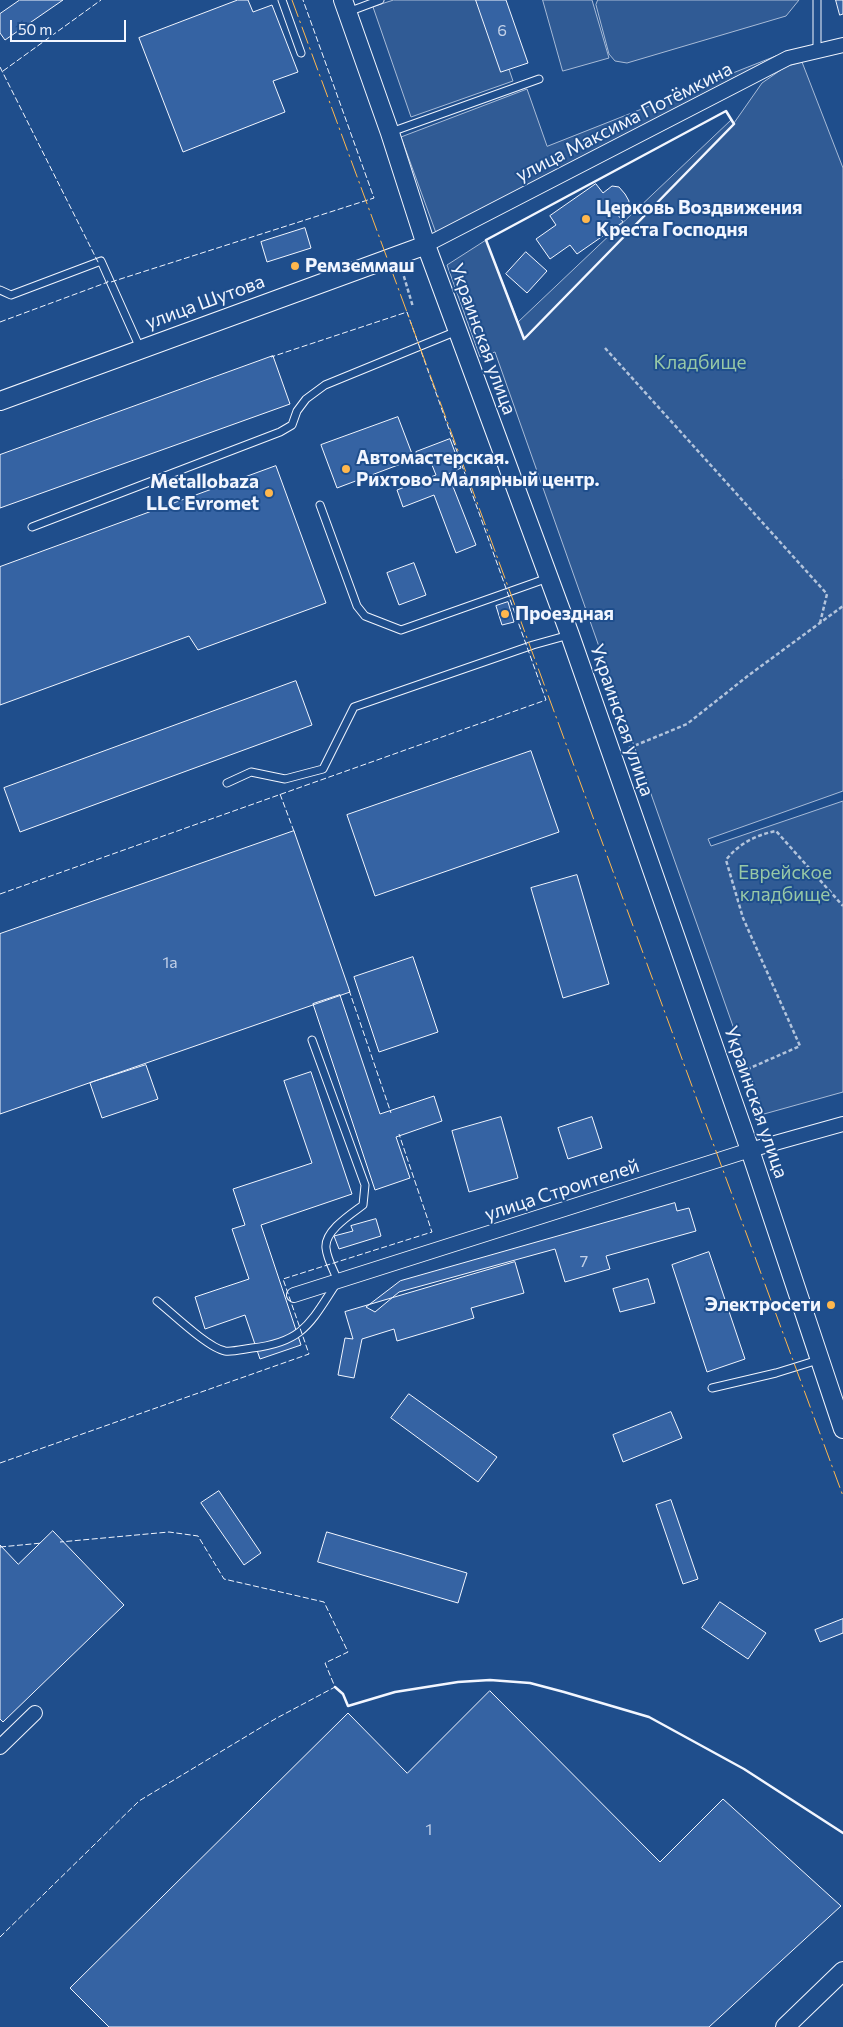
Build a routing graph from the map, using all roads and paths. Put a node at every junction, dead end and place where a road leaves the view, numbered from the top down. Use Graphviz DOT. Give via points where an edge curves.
graph roads {
  1 [pos="282,0"];
  2 [pos="380,0"];
  3 [pos="817,0"];
  4 [pos="345,6"];
  5 [pos="843,45"];
  6 [pos="817,51"];
  7 [pos="301,53"];
  8 [pos="539,79"];
  9 [pos="390,132"];
  10 [pos="426,245"];
  11 [pos="0,290"];
  12 [pos="458,331"];
  13 [pos="140,348"];
  14 [pos="605,348"];
  15 [pos="0,401"];
  16 [pos="320,505"];
  17 [pos="32,527"];
  18 [pos="548,578"];
  19 [pos="843,606"];
  20 [pos="820,623"];
  21 [pos="570,635"];
  22 [pos="629,748"];
  23 [pos="226,783"];
  24 [pos="843,906"];
  25 [pos="312,1040"];
  26 [pos="725,1078"];
  27 [pos="843,1124"];
  28 [pos="750,1150"];
  29 [pos="338,1281"];
  30 [pos="294,1295"];
  31 [pos="157,1301"];
  32 [pos="819,1360"];
  33 [pos="712,1388"];
  34 [pos="843,1429"];
  35 [pos="35,1713"];
  36 [pos="0,1747"];
  37 [pos="843,1971"];
  38 [pos="785,2027"];
  1 -- 7 [label="lane"];
  2 -- 4 [label="lane"];
  3 -- 6 [label="lane"];
  4 -- 9 [label="street, Украинская улица"];
  5 -- 6 [label="street, улица Максима Потёмкина"];
  6 -- 10 [label="street, улица Максима Потёмкина" via="788,58"];
  8 -- 9 [label="lane"];
  9 -- 10 [label="street, Украинская улица"];
  10 -- 12 [label="street, Украинская улица"];
  10 -- 13 [label="street, улица Шутова"];
  11 -- 13 [label="lane" via="11,294 101,261"];
  12 -- 17 [label="lane" via="325,385 306,399 292,425 280,432"];
  12 -- 18 [label="street, Украинская улица"];
  13 -- 15 [label="street, улица Шутова"];
  14 -- 20 [label="path" via="827,594"];
  16 -- 18 [label="lane" via="357,606 365,616 401,630"];
  18 -- 21 [label="street, Украинская улица"];
  19 -- 20 [label="path"];
  20 -- 22 [label="path" via="687,724"];
  21 -- 23 [label="lane" via="354,706 323,769 285,779 251,772"];
  21 -- 26 [label="street, Украинская улица"];
  24 -- 26 [label="path" via="776,831 762,833 735,849 726,860 743,918 800,1046"];
  25 -- 29 [label="lane" via="365,1185 363,1205 336,1228 325,1247"];
  26 -- 28 [label="street, Украинская улица"];
  27 -- 28 [label="street, улица Строителей"];
  28 -- 29 [label="street, улица Строителей"];
  28 -- 32 [label="street, Украинская улица"];
  29 -- 30 [label="street, улица Строителей"];
  29 -- 31 [label="lane" via="308,1326 295,1336 265,1346 225,1351 205,1340"];
  32 -- 33 [label="lane"];
  32 -- 34 [label="street, Украинская улица"];
  35 -- 36 [label="street"];
  37 -- 38 [label="street"];
}
